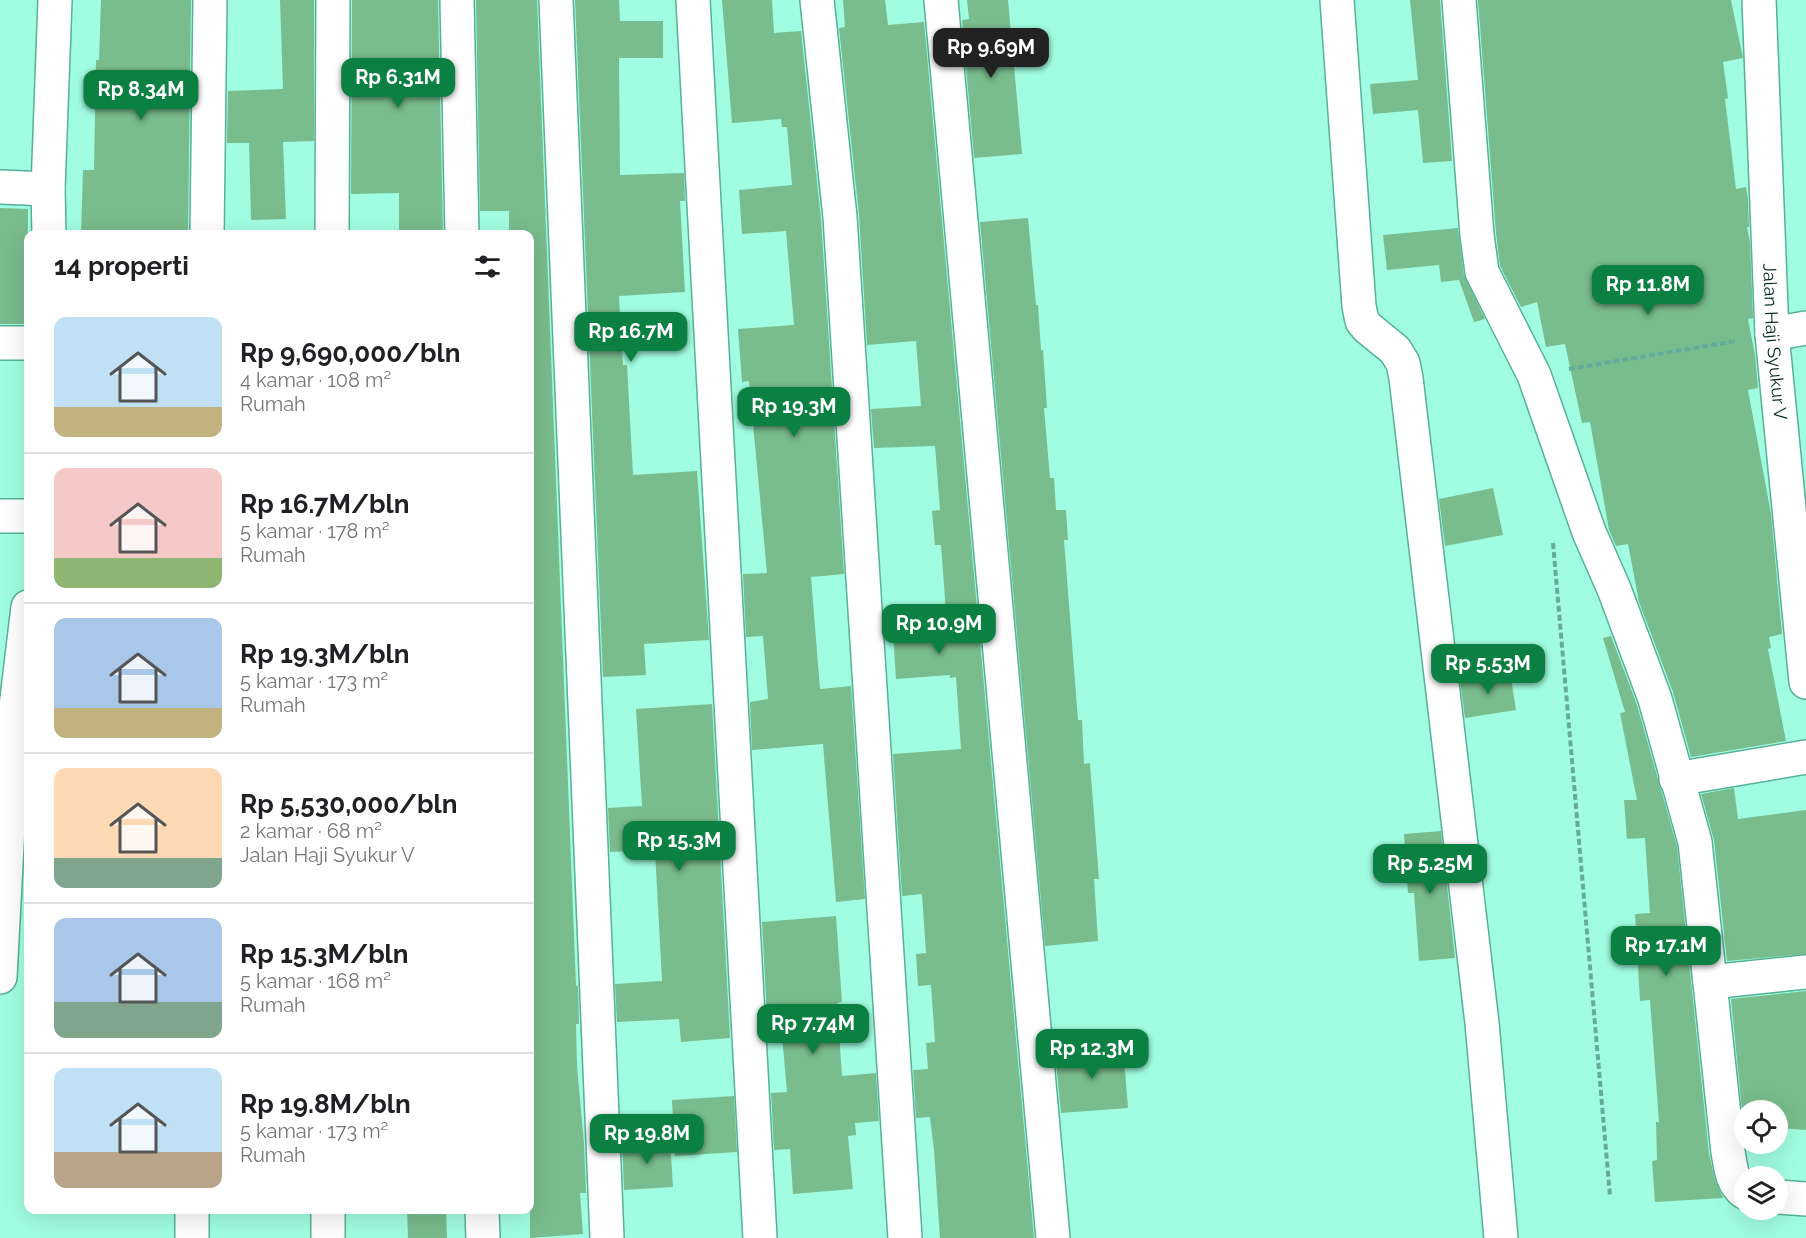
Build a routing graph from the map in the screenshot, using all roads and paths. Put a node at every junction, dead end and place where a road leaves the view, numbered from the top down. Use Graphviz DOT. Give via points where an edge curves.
graph roads {
  1 [pos="55,0"];
  2 [pos="210,0"];
  3 [pos="333,0"];
  4 [pos="457,0"];
  5 [pos="556,0"];
  6 [pos="693,0"];
  7 [pos="817,0"];
  8 [pos="941,0"];
  9 [pos="1337,0"];
  10 [pos="1459,0"];
  11 [pos="1760,0"];
  12 [pos="0,187"];
  13 [pos="48,189"];
  14 [pos="49,230"];
  15 [pos="207,230"];
  16 [pos="332,230"];
  17 [pos="462,230"];
  18 [pos="1806,328"];
  19 [pos="1772,334"];
  20 [pos="0,343"];
  21 [pos="24,343"];
  22 [pos="1534,375"];
  23 [pos="0,516"];
  24 [pos="24,516"];
  25 [pos="1552,536"];
  26 [pos="24,630"];
  27 [pos="1806,682"];
  28 [pos="6,732"];
  29 [pos="1806,758"];
  30 [pos="1676,779"];
  31 [pos="1,942"];
  32 [pos="1806,972"];
  33 [pos="0,977"];
  34 [pos="1710,981"];
  35 [pos="1734,1181"];
  36 [pos="1610,1197"];
  37 [pos="1788,1198"];
  38 [pos="1806,1199"];
  39 [pos="192,1214"];
  40 [pos="328,1214"];
  41 [pos="482,1214"];
  42 [pos="192,1238"];
  43 [pos="328,1238"];
  44 [pos="483,1238"];
  45 [pos="607,1238"];
  46 [pos="760,1238"];
  47 [pos="904,1238"];
  48 [pos="1053,1238"];
  49 [pos="1501,1238"];
  1 -- 13 [label="street"];
  2 -- 15 [label="street"];
  3 -- 16 [label="street"];
  4 -- 17 [label="street"];
  5 -- 45 [label="street"];
  6 -- 46 [label="street"];
  7 -- 47 [label="street" via="840,217"];
  8 -- 48 [label="street"];
  9 -- 49 [label="street" via="1359,306 1362,321 1395,350 1406,378 1482,1023"];
  10 -- 22 [label="street" via="1482,272"];
  11 -- 19 [label="street, Jalan Haji Syukur V"];
  12 -- 13 [label="street"];
  13 -- 14 [label="street"];
  18 -- 19 [label="street"];
  19 -- 22 [label="path"];
  19 -- 27 [label="street, Jalan Haji Syukur V"];
  20 -- 21 [label="street"];
  22 -- 30 [label="street" via="1589,532 1655,699"];
  23 -- 24 [label="street"];
  25 -- 36 [label="path"];
  26 -- 28 [label="street"];
  28 -- 31 [label="street"];
  29 -- 30 [label="street"];
  30 -- 34 [label="street" via="1695,842"];
  31 -- 33 [label="street"];
  32 -- 34 [label="street"];
  34 -- 35 [label="street"];
  37 -- 38 [label="street"];
  39 -- 42 [label="street"];
  40 -- 43 [label="street"];
  41 -- 44 [label="street"];
}
